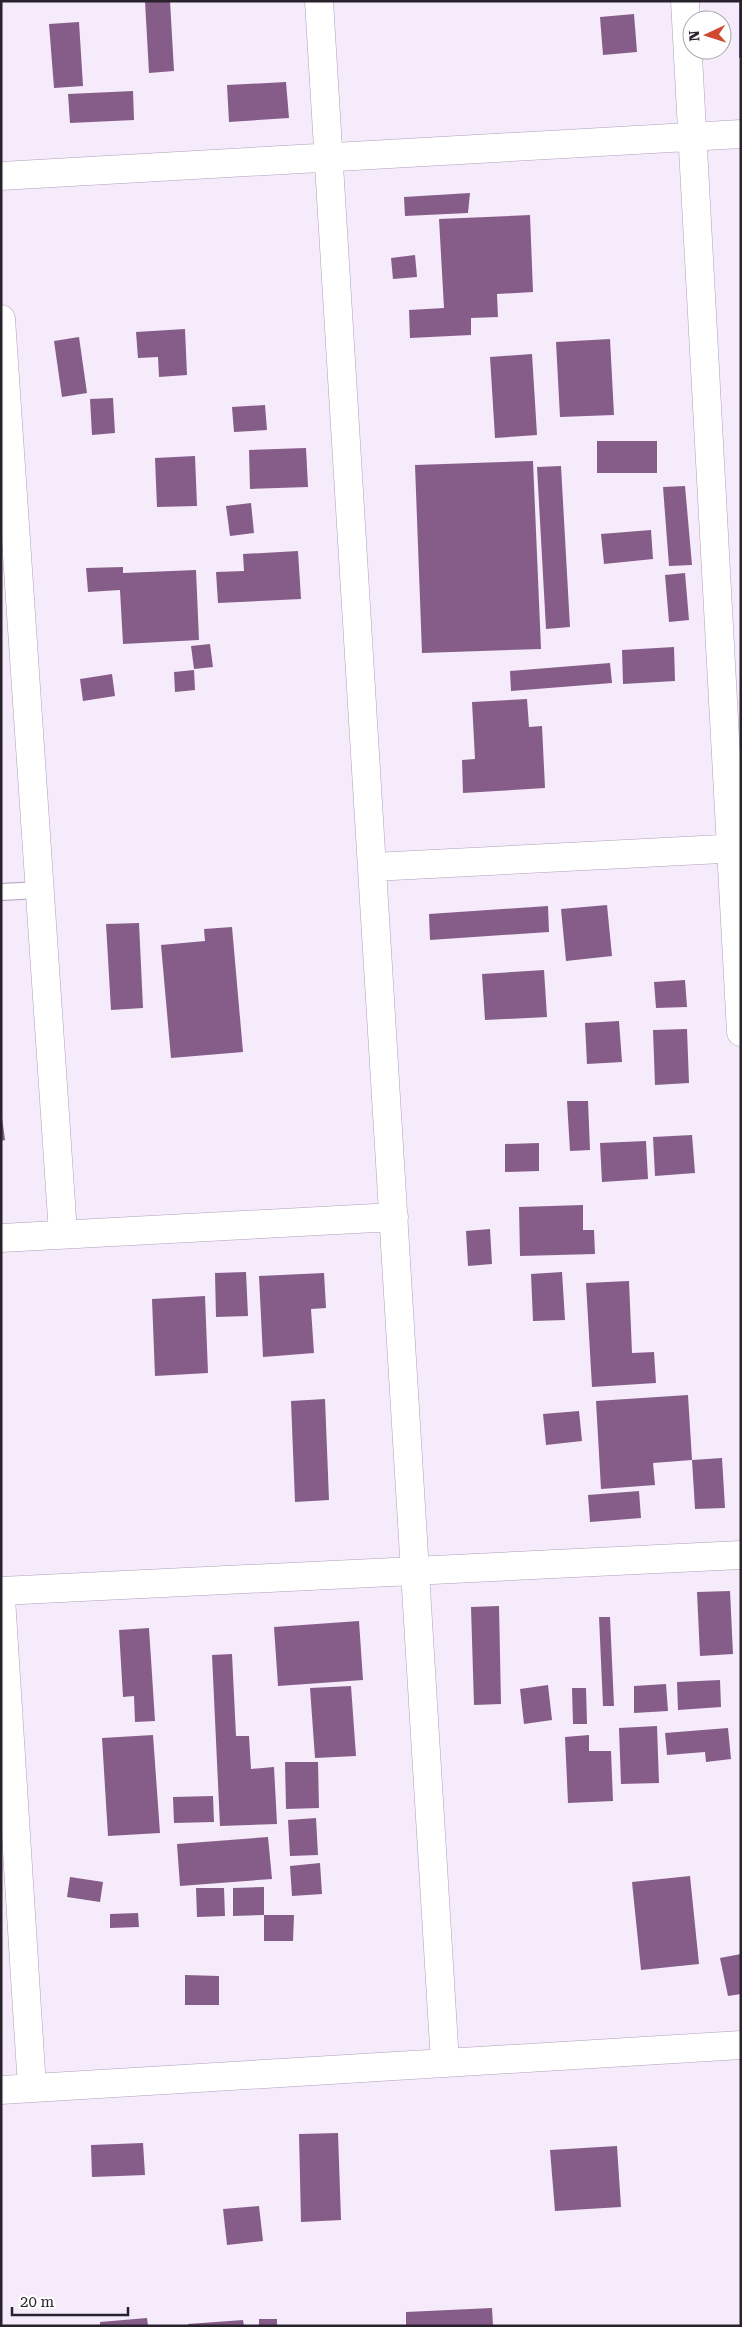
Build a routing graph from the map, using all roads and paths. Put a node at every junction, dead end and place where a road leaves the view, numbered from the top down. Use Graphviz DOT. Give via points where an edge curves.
graph roads {
  1 [pos="319,1"];
  2 [pos="685,1"];
  3 [pos="741,134"];
  4 [pos="692,137"];
  5 [pos="329,157"];
  6 [pos="1,176"];
  7 [pos="1,319"];
  8 [pos="736,849"];
  9 [pos="373,867"];
  10 [pos="39,890"];
  11 [pos="1,892"];
  12 [pos="741,1032"];
  13 [pos="394,1217"];
  14 [pos="63,1233"];
  15 [pos="1,1238"];
  16 [pos="741,1555"];
  17 [pos="415,1571"];
  18 [pos="1,1591"];
  19 [pos="1,1598"];
  20 [pos="741,2045"];
  21 [pos="445,2063"];
  22 [pos="32,2088"];
  23 [pos="1,2090"];
  1 -- 5 [label="street"];
  2 -- 4 [label="street"];
  3 -- 4 [label="street"];
  4 -- 5 [label="street"];
  4 -- 8 [label="street"];
  5 -- 6 [label="street"];
  5 -- 9 [label="street"];
  7 -- 10 [label="street"];
  8 -- 9 [label="street"];
  8 -- 12 [label="street"];
  9 -- 13 [label="street"];
  10 -- 11 [label="lane"];
  10 -- 14 [label="street"];
  13 -- 14 [label="street"];
  13 -- 17 [label="street"];
  14 -- 15 [label="street"];
  16 -- 17 [label="street"];
  17 -- 18 [label="street"];
  17 -- 21 [label="street"];
  19 -- 22 [label="street"];
  20 -- 21 [label="street"];
  21 -- 22 [label="street"];
  22 -- 23 [label="street"];
}
